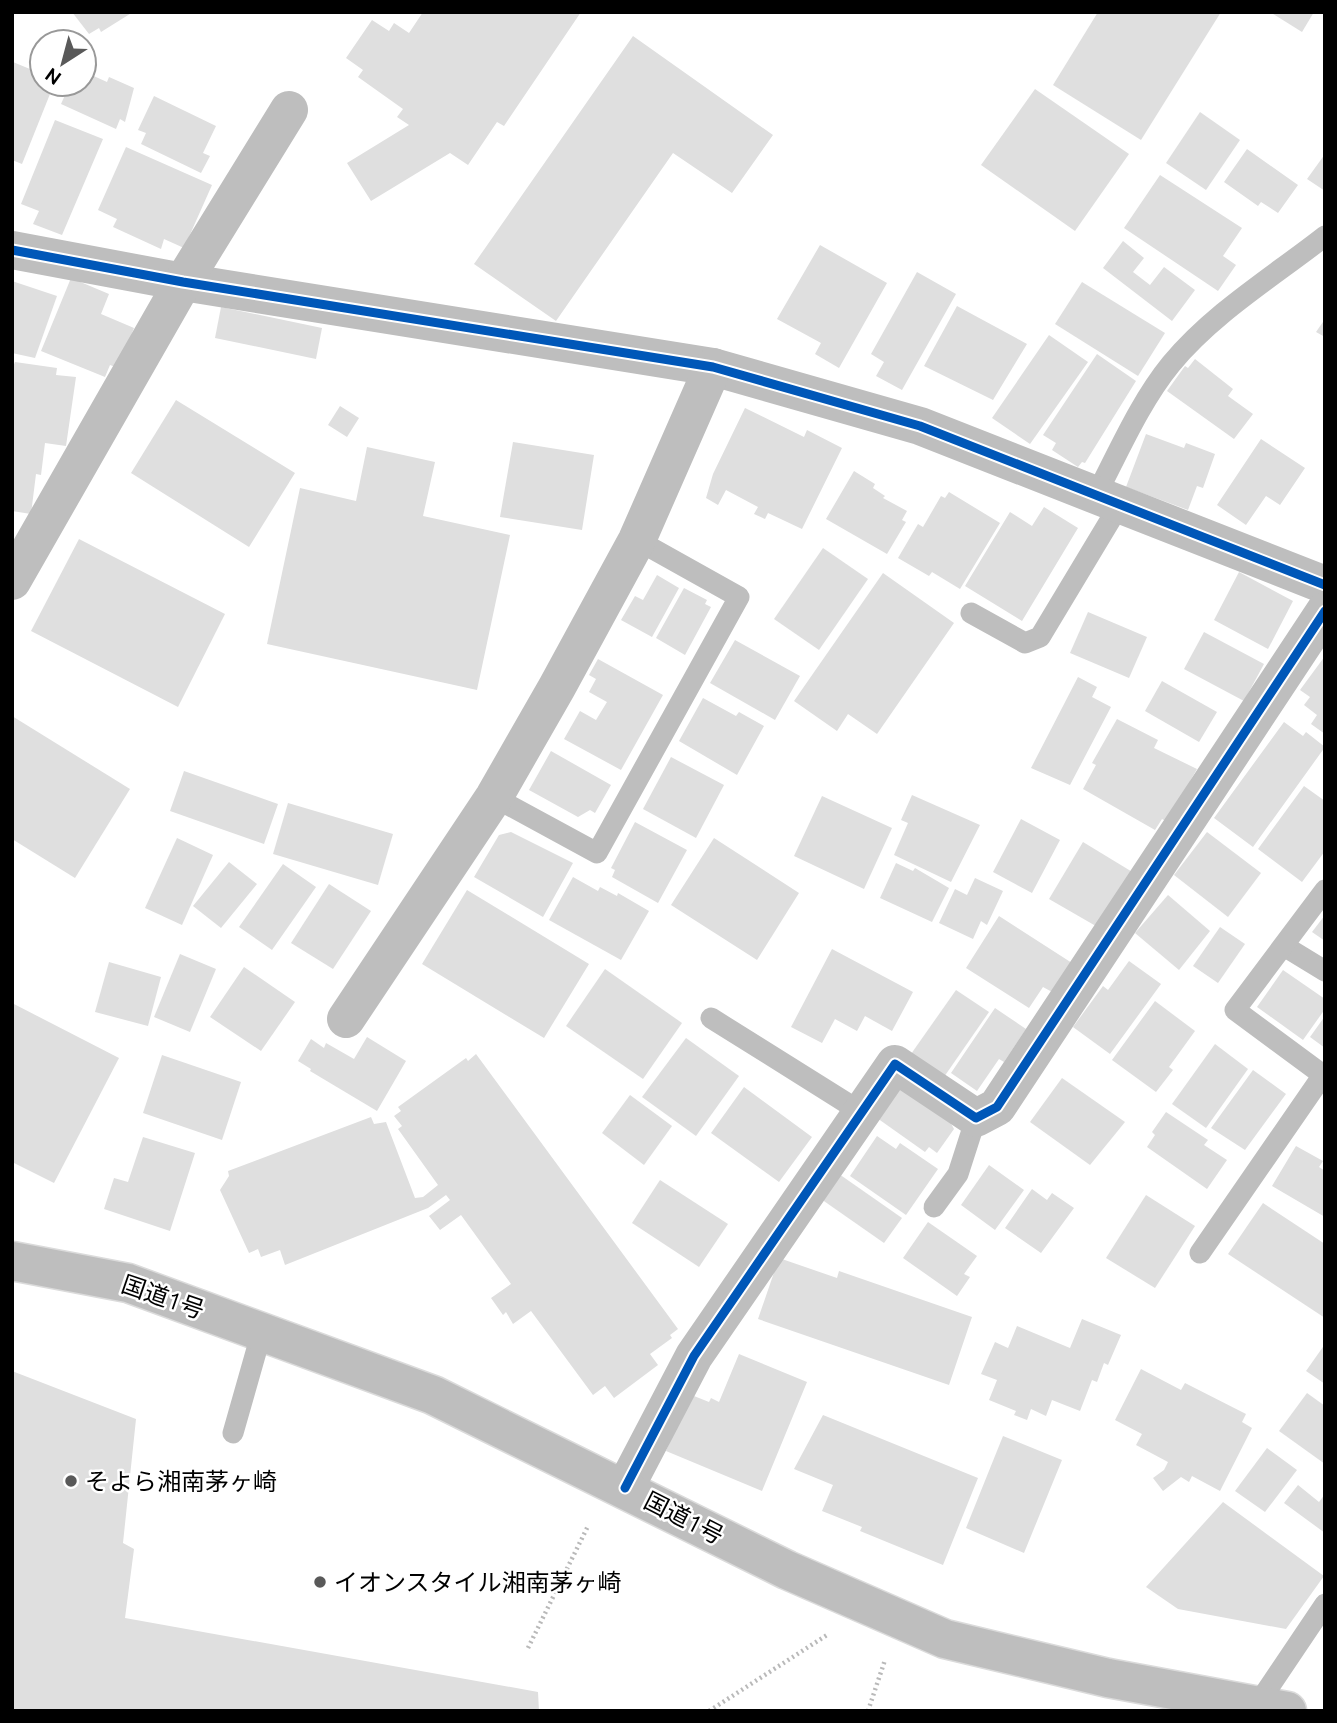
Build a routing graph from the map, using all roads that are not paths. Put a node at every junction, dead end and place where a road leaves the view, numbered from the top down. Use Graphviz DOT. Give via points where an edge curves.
graph roads {
  1 [pos="289,110"];
  2 [pos="1325,236"];
  3 [pos="12,250"];
  4 [pos="183,282"];
  5 [pos="713,367"];
  6 [pos="1108,499"];
  7 [pos="637,540"];
  8 [pos="12,581"];
  9 [pos="1325,585"];
  10 [pos="1325,611"];
  11 [pos="971,613"];
  12 [pos="494,797"];
  13 [pos="1325,890"];
  14 [pos="1284,946"];
  15 [pos="1325,971"];
  16 [pos="711,1018"];
  17 [pos="346,1019"];
  18 [pos="861,1112"];
  19 [pos="976,1118"];
  20 [pos="934,1208"];
  21 [pos="1200,1252"];
  22 [pos="12,1261"];
  23 [pos="262,1331"];
  24 [pos="233,1433"];
  25 [pos="625,1488"];
  26 [pos="1325,1604"];
  27 [pos="1272,1708"];
  1 -- 4 [label="main road"];
  2 -- 6 [label="lane" via="1213,323 1171,363 1146,402"];
  3 -- 4 [label="main road"];
  4 -- 5 [label="main road"];
  4 -- 8 [label="main road"];
  5 -- 6 [label="main road" via="920,426"];
  5 -- 7 [label="main road"];
  6 -- 9 [label="main road"];
  6 -- 11 [label="lane" via="1040,637 1025,643"];
  7 -- 12 [label="main road"];
  7 -- 12 [label="lane" via="738,597 597,853"];
  10 -- 19 [label="main road" via="997,1107"];
  12 -- 17 [label="main road"];
  13 -- 14 [label="lane"];
  14 -- 15 [label="lane"];
  14 -- 21 [label="lane" via="1235,1010 1323,1074"];
  16 -- 18 [label="lane"];
  18 -- 19 [label="main road" via="895,1064"];
  18 -- 25 [label="main road" via="694,1356"];
  19 -- 20 [label="lane" via="958,1174"];
  22 -- 23 [label="main road, 国道1号" via="128,1283"];
  23 -- 24 [label="lane"];
  23 -- 25 [label="main road, 国道1号" via="433,1395"];
  25 -- 27 [label="main road, 国道1号" via="788,1570 945,1639 1108,1678"];
  26 -- 27 [label="lane"];
}
